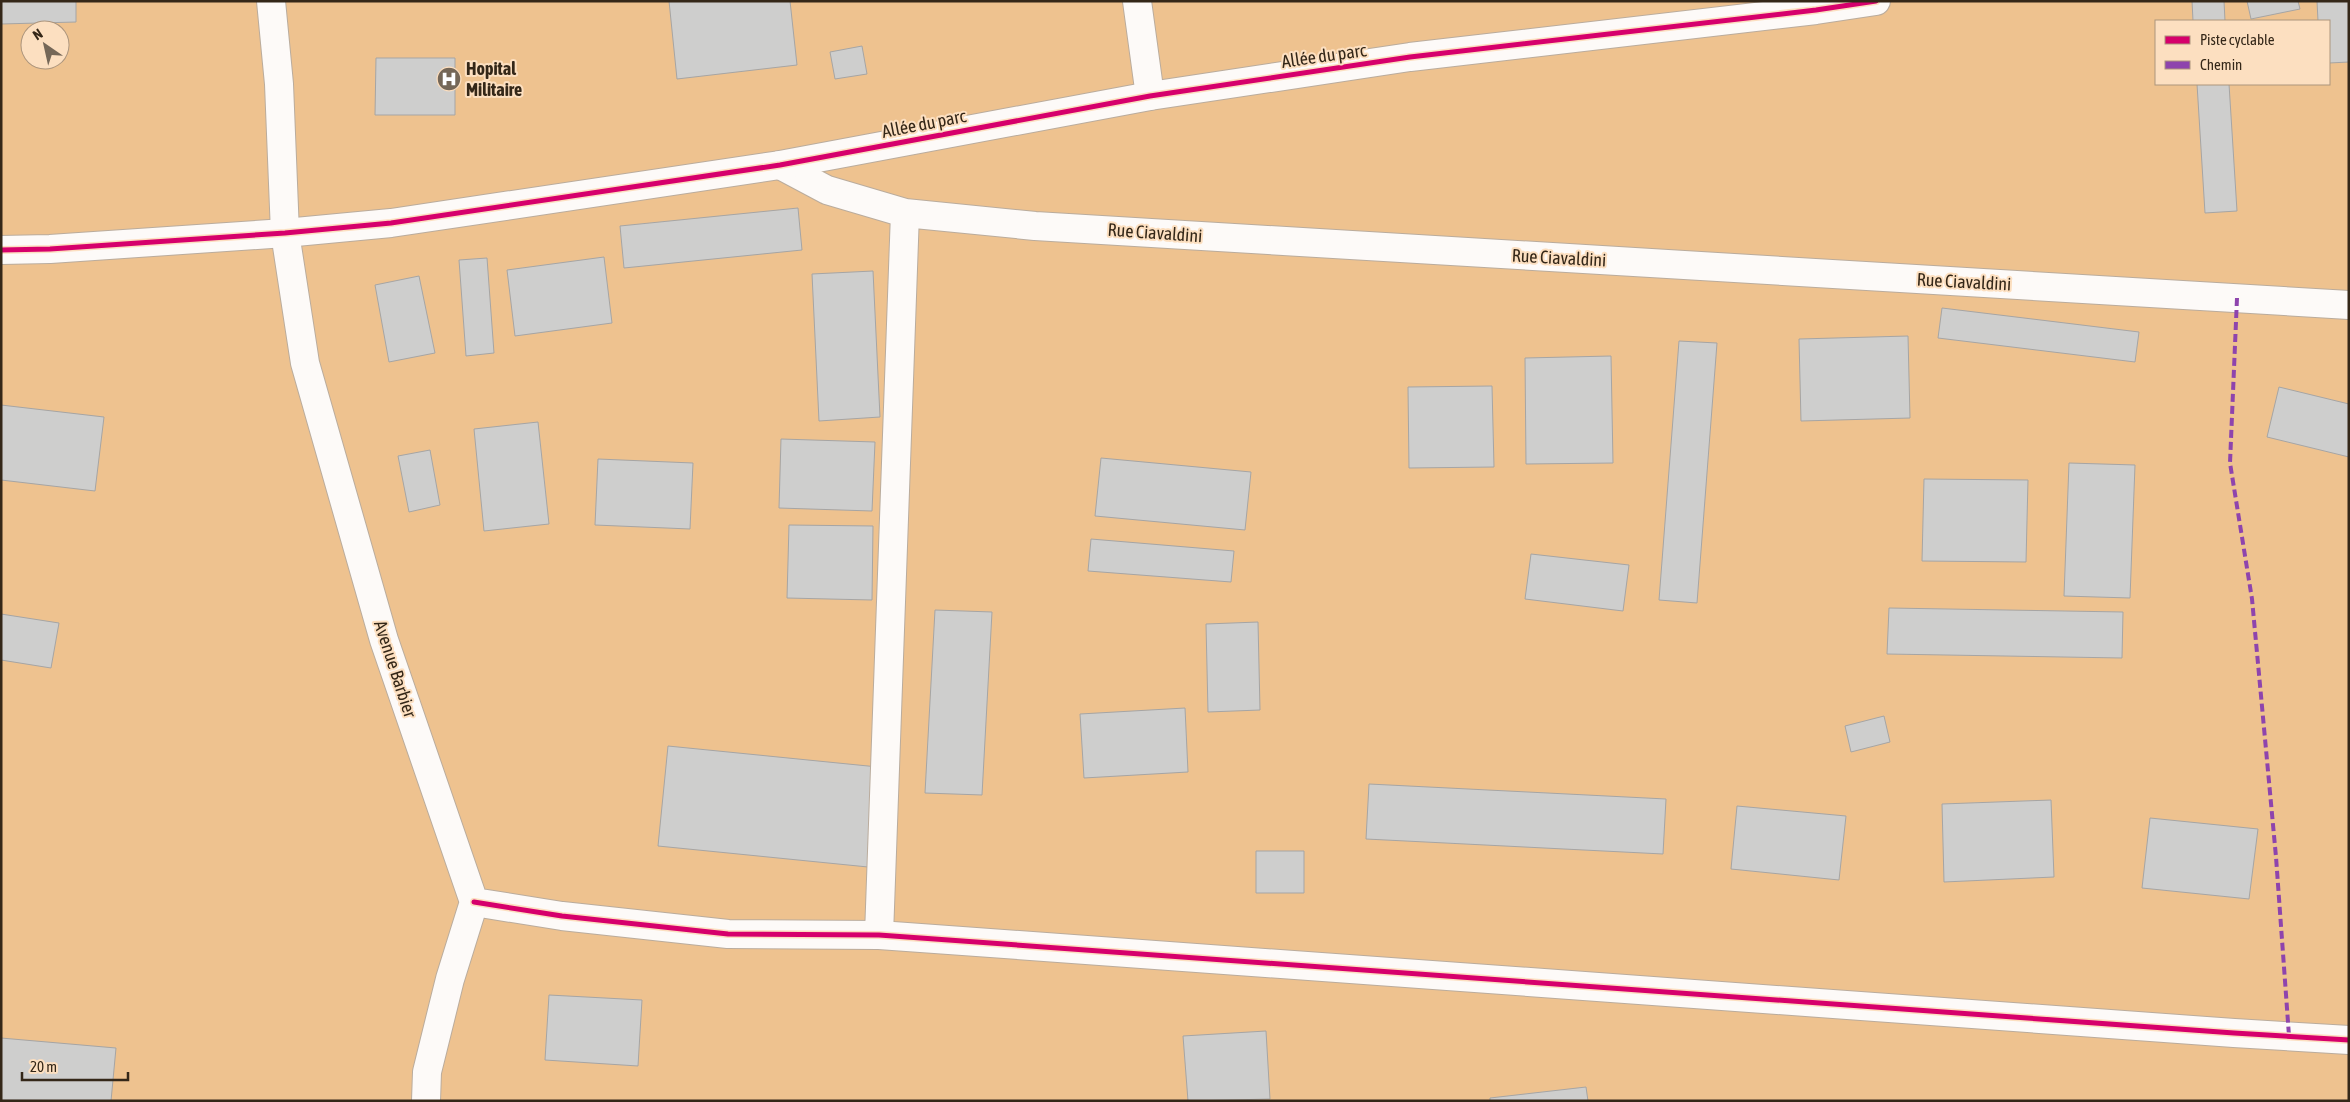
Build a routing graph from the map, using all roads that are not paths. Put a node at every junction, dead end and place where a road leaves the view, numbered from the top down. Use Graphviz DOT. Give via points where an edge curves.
graph roads {
  1 [pos="271,1"];
  2 [pos="1137,1"];
  3 [pos="1876,1"];
  4 [pos="1150,96"];
  5 [pos="780,165"];
  6 [pos="905,213"];
  7 [pos="285,233"];
  8 [pos="1,250"];
  9 [pos="2349,306"];
  10 [pos="474,902"];
  11 [pos="879,935"];
  12 [pos="2349,1040"];
  13 [pos="426,1101"];
  1 -- 7 [label="street, Avenue Barbier" via="279,84"];
  2 -- 4 [label="street"];
  3 -- 4 [label="street, Allée du parc" via="1410,57"];
  4 -- 5 [label="street, Allée du parc"];
  5 -- 6 [label="street, Rue Ciavaldini" via="827,190"];
  5 -- 7 [label="street, Allée du parc" via="391,223"];
  6 -- 9 [label="street, Rue Ciavaldini" via="1035,226"];
  6 -- 11 [label="street"];
  7 -- 8 [label="street, Allée du parc"];
  7 -- 10 [label="street, Avenue Barbier" via="305,363 384,640"];
  10 -- 11 [label="street" via="562,916 728,934"];
  10 -- 13 [label="street" via="450,979 427,1072"];
  11 -- 12 [label="street"];
}
